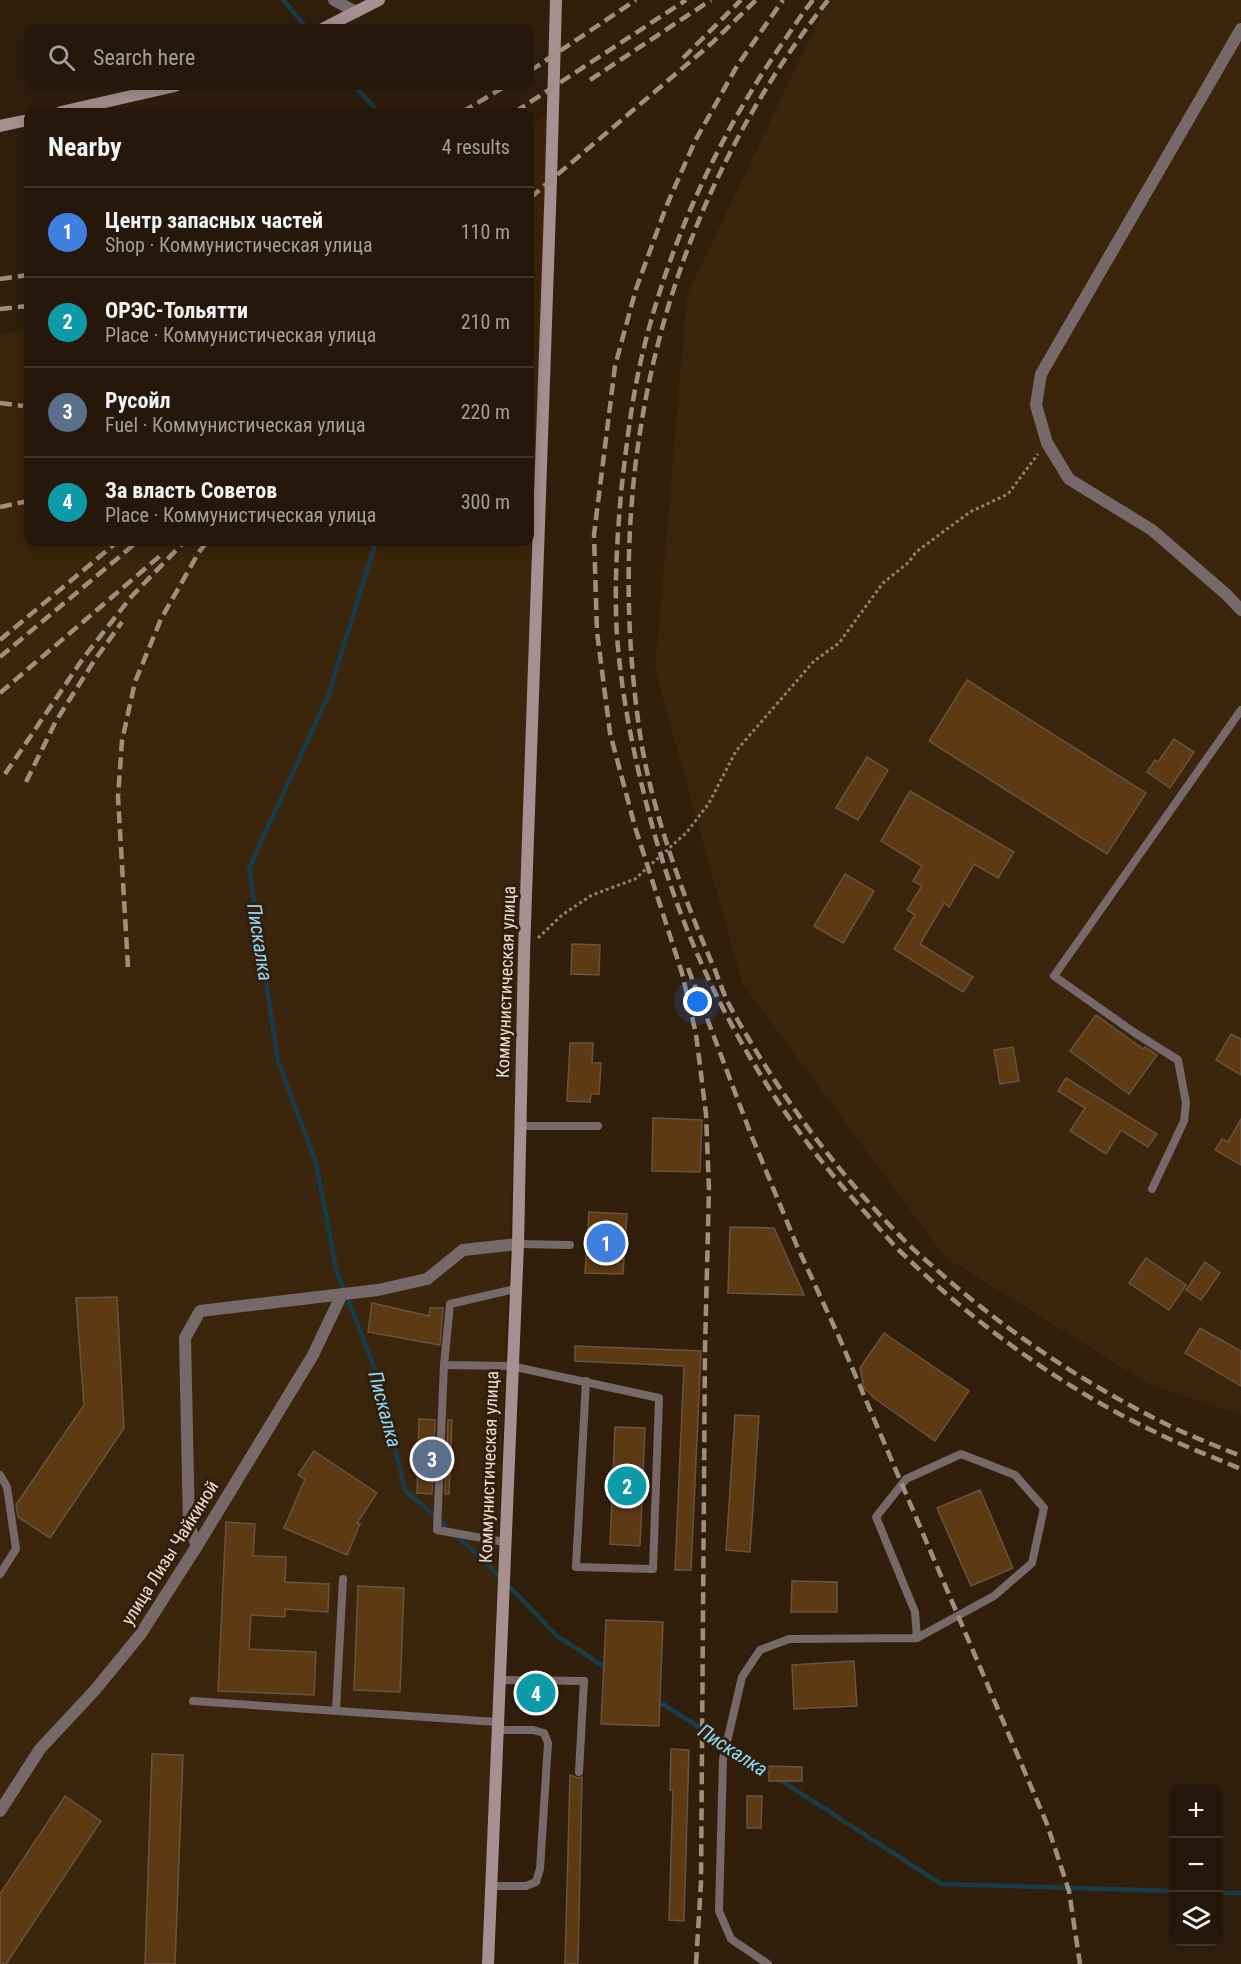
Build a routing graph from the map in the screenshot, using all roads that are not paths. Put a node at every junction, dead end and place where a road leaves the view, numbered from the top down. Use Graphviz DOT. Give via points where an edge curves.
graph roads {
  1 [pos="334,0"];
  2 [pos="379,0"];
  3 [pos="556,0"];
  4 [pos="356,12"];
  5 [pos="332,24"];
  6 [pos="1241,29"];
  7 [pos="157,90"];
  8 [pos="79,108"];
  9 [pos="24,121"];
  10 [pos="0,126"];
  11 [pos="1241,610"];
  12 [pos="1241,710"];
  13 [pos="520,1126"];
  14 [pos="598,1126"];
  15 [pos="1152,1190"];
  16 [pos="518,1244"];
  17 [pos="570,1245"];
  18 [pos="515,1289"];
  19 [pos="342,1294"];
  20 [pos="444,1365"];
  21 [pos="511,1366"];
  22 [pos="586,1381"];
  23 [pos="0,1475"];
  24 [pos="505,1542"];
  25 [pos="197,1546"];
  26 [pos="0,1574"];
  27 [pos="343,1578"];
  28 [pos="917,1638"];
  29 [pos="499,1680"];
  30 [pos="193,1701"];
  31 [pos="336,1710"];
  32 [pos="497,1726"];
  33 [pos="579,1772"];
  34 [pos="0,1811"];
  35 [pos="491,1886"];
  36 [pos="488,1964"];
  37 [pos="768,1964"];
  1 -- 4 [label="street"];
  2 -- 4 [label="main road"];
  3 -- 13 [label="main road, Коммунистическая улица"];
  4 -- 5 [label="main road"];
  6 -- 11 [label="street" via="1041,374 1036,405 1047,443 1069,479 1152,530"];
  7 -- 8 [label="main road"];
  9 -- 10 [label="main road"];
  12 -- 15 [label="lane" via="1054,976 1178,1060 1186,1103 1184,1121"];
  13 -- 14 [label="lane"];
  13 -- 16 [label="main road, Коммунистическая улица"];
  16 -- 17 [label="lane"];
  16 -- 18 [label="main road, Коммунистическая улица"];
  16 -- 19 [label="street" via="463,1250 427,1279"];
  18 -- 20 [label="lane" via="450,1304"];
  18 -- 21 [label="main road, Коммунистическая улица"];
  19 -- 25 [label="street, улица Лизы Чайкиной" via="314,1355"];
  19 -- 25 [label="street" via="200,1311 185,1338 189,1525"];
  20 -- 21 [label="lane"];
  20 -- 24 [label="lane" via="437,1530"];
  21 -- 22 [label="lane"];
  21 -- 24 [label="main road, Коммунистическая улица"];
  22 -- 22 [label="lane" via="659,1398 653,1569 576,1567"];
  23 -- 26 [label="lane" via="7,1487 16,1549"];
  24 -- 29 [label="main road, Коммунистическая улица"];
  25 -- 34 [label="street, улица Лизы Чайкиной" via="140,1635 40,1749"];
  27 -- 31 [label="lane"];
  28 -- 28 [label="lane" via="915,1612 876,1517 906,1479 961,1454 1015,1475 1044,1508 1032,1563 994,1596"];
  28 -- 37 [label="lane" via="789,1639 760,1650 742,1677 723,1759 719,1911 731,1939"];
  29 -- 32 [label="main road, Коммунистическая улица"];
  29 -- 33 [label="lane" via="584,1681"];
  30 -- 31 [label="lane"];
  31 -- 32 [label="lane"];
  32 -- 35 [label="main road, Коммунистическая улица"];
  32 -- 35 [label="lane" via="544,1733 548,1743 536,1882 526,1886"];
  35 -- 36 [label="main road, Коммунистическая улица"];
}
